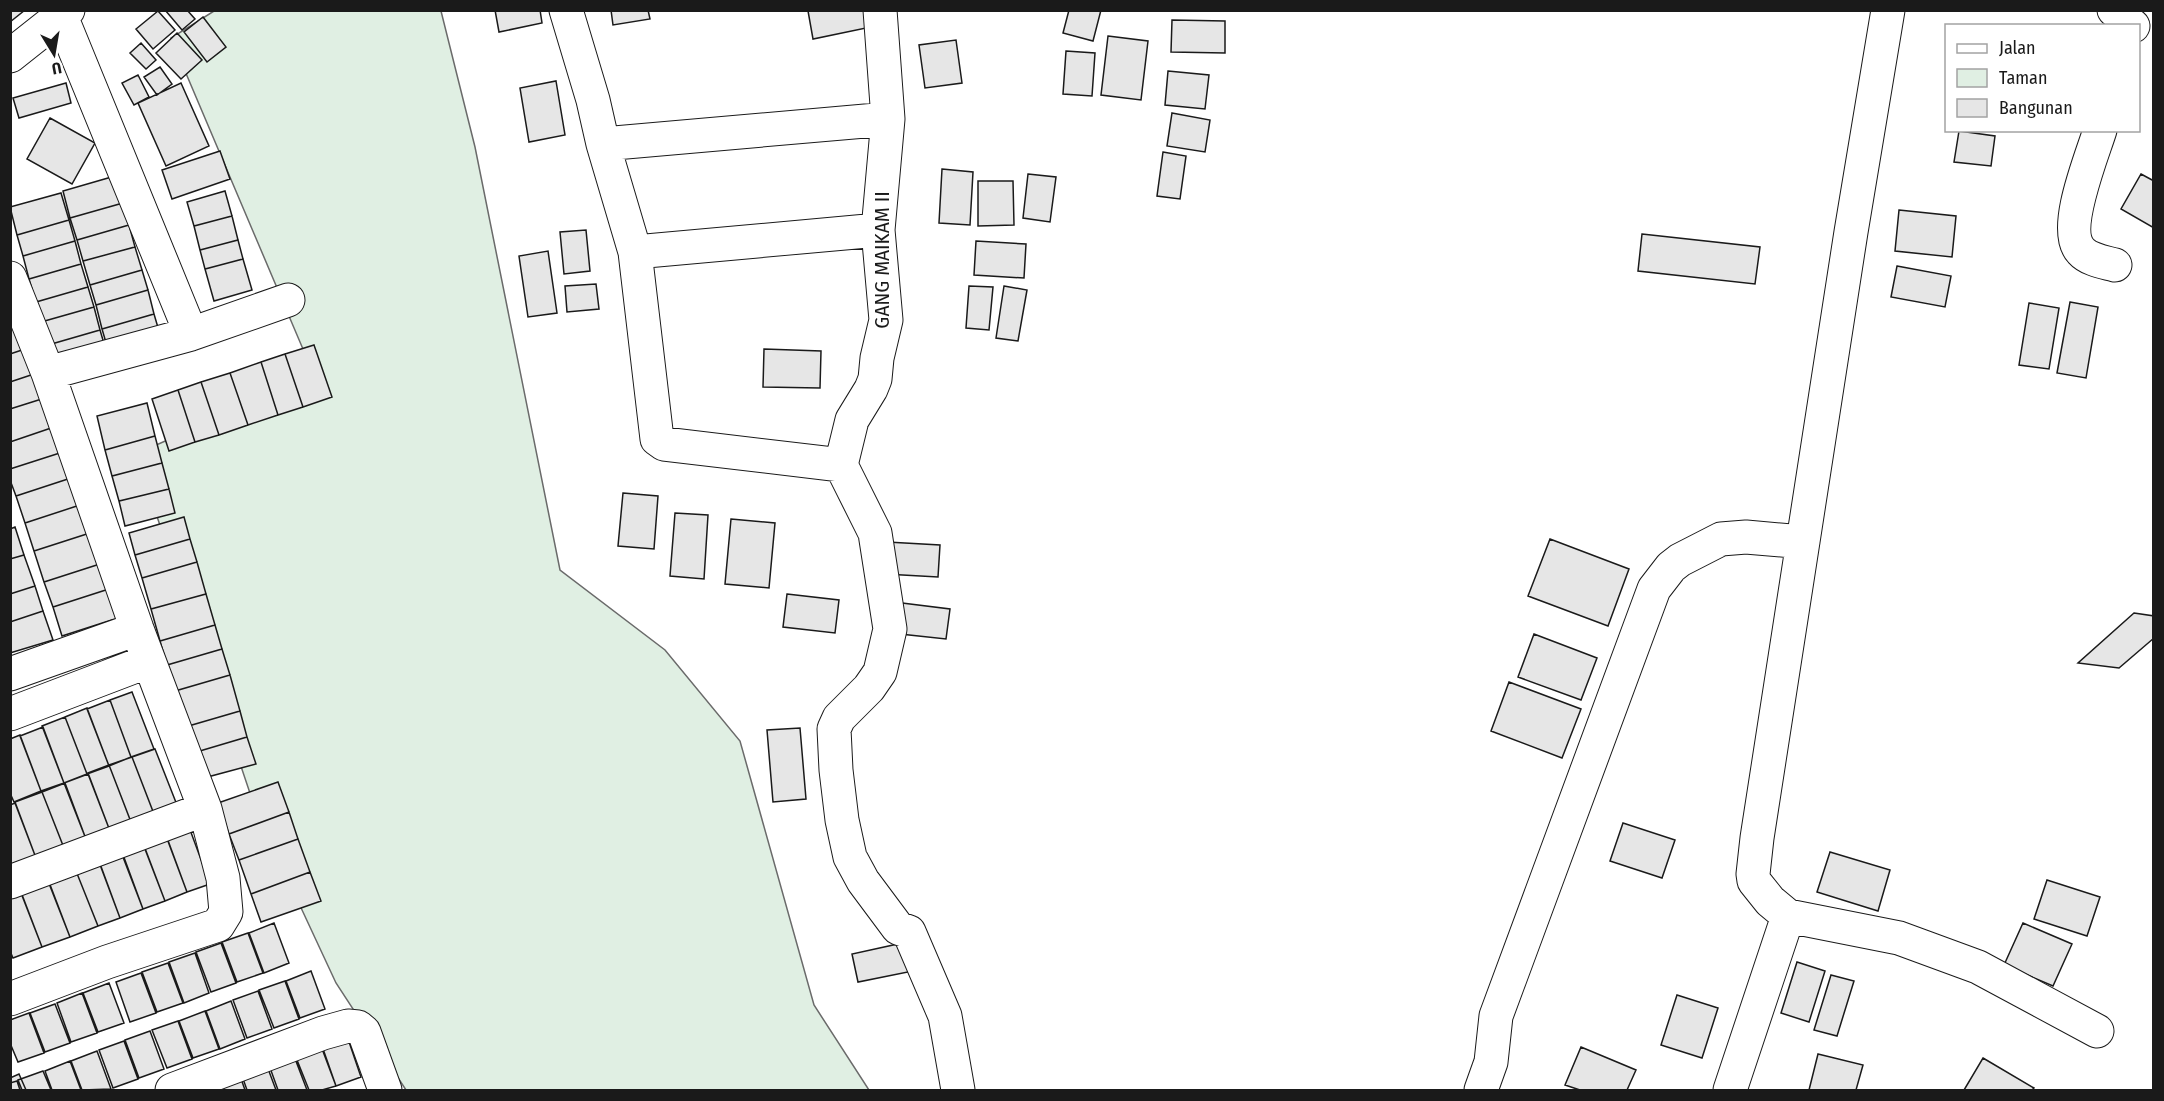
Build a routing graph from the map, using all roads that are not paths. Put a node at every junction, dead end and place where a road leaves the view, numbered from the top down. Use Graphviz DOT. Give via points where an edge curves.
graph roads {
  1 [pos="566,10"];
  2 [pos="880,10"];
  3 [pos="1888,10"];
  4 [pos="2114,10"];
  5 [pos="64,13"];
  6 [pos="2131,24"];
  7 [pos="2140,31"];
  8 [pos="2154,40"];
  9 [pos="10,56"];
  10 [pos="888,119"];
  11 [pos="2099,132"];
  12 [pos="603,144"];
  13 [pos="878,230"];
  14 [pos="635,252"];
  15 [pos="2115,265"];
  16 [pos="10,278"];
  17 [pos="288,300"];
  18 [pos="191,334"];
  19 [pos="48,373"];
  20 [pos="841,465"];
  21 [pos="1803,542"];
  22 [pos="137,629"];
  23 [pos="149,661"];
  24 [pos="10,674"];
  25 [pos="10,714"];
  26 [pos="205,809"];
  27 [pos="10,882"];
  28 [pos="1788,916"];
  29 [pos="10,999"];
  30 [pos="2097,1031"];
  31 [pos="171,1090"];
  32 [pos="385,1090"];
  33 [pos="958,1090"];
  34 [pos="1481,1090"];
  35 [pos="1730,1090"];
  1 -- 12 [label="street"];
  2 -- 10 [label="street, GANG MAIKAM II"];
  3 -- 21 [label="street"];
  4 -- 6 [label="street"];
  5 -- 9 [label="street"];
  5 -- 18 [label="street"];
  7 -- 8 [label="street"];
  10 -- 12 [label="street"];
  10 -- 13 [label="street, GANG MAIKAM II"];
  11 -- 15 [label="street" via="2084,181 2074,241 2085,255"];
  12 -- 14 [label="street"];
  13 -- 14 [label="street"];
  13 -- 20 [label="street, GANG MAIKAM II" via="886,321 872,389 852,420"];
  14 -- 20 [label="street" via="659,440 664,444"];
  16 -- 19 [label="street"];
  17 -- 18 [label="street"];
  18 -- 19 [label="street"];
  19 -- 22 [label="street"];
  20 -- 33 [label="street" via="875,533 890,628 880,672 834,729 842,820 850,857 898,928 909,932 941,1004"];
  21 -- 28 [label="street" via="1753,874 1757,886"];
  21 -- 34 [label="street" via="1722,539 1680,560 1654,589 1496,1016 1491,1062"];
  22 -- 23 [label="street"];
  22 -- 24 [label="street"];
  23 -- 25 [label="street"];
  23 -- 26 [label="street"];
  26 -- 27 [label="street"];
  26 -- 29 [label="street" via="223,878 226,912 218,925"];
  28 -- 30 [label="street" via="1899,938 1978,967"];
  28 -- 35 [label="street"];
  31 -- 32 [label="street" via="348,1026 364,1032"];
}
